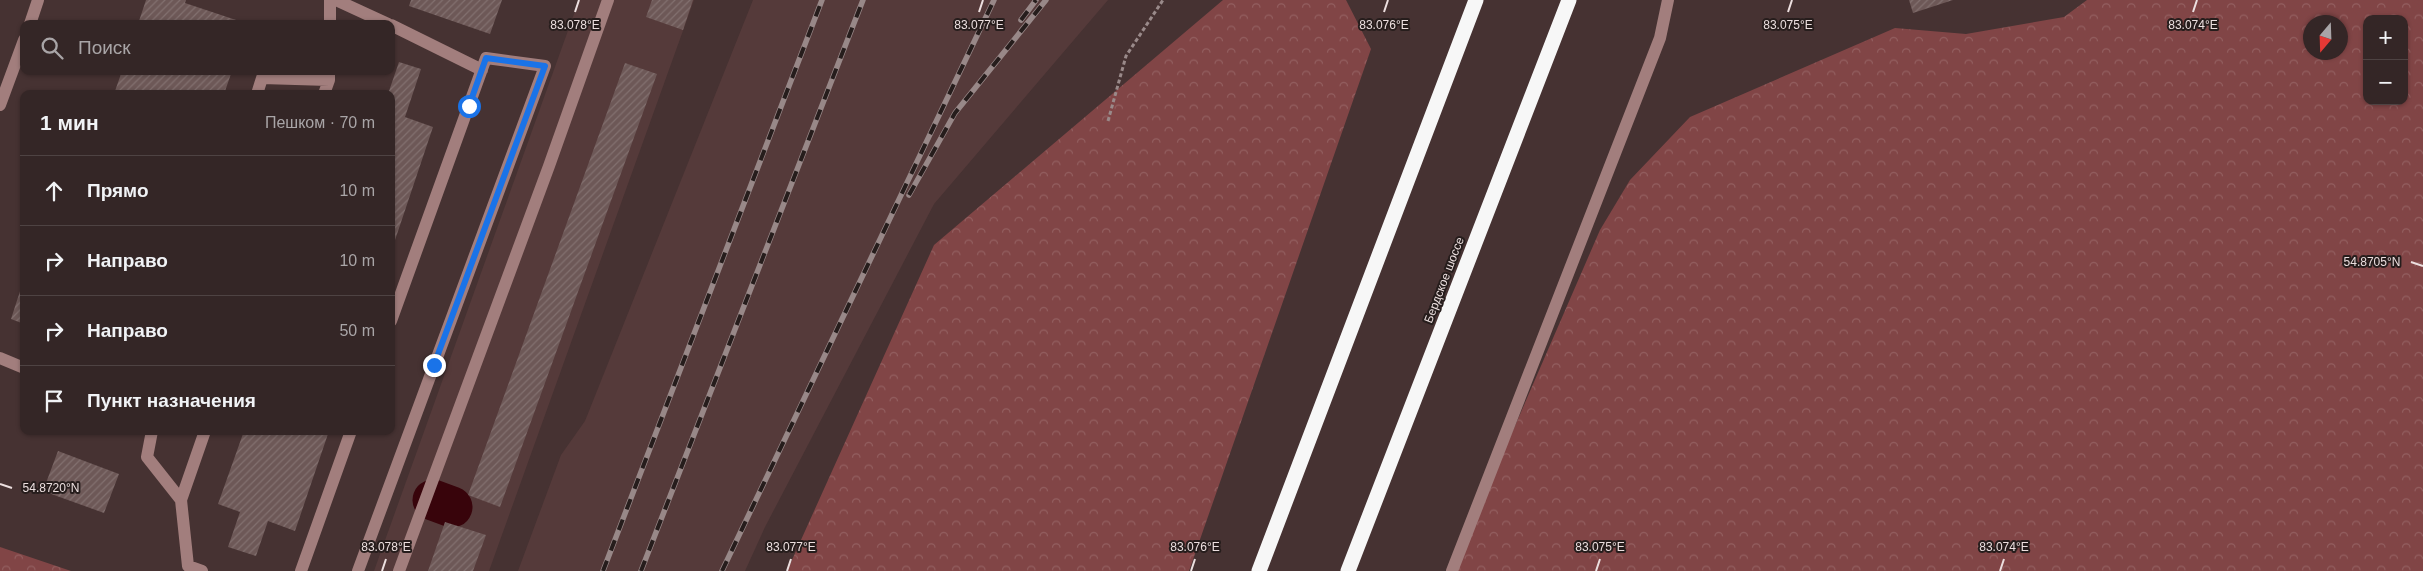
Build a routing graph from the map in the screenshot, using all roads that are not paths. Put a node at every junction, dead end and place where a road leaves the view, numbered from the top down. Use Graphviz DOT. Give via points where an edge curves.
graph roads {
  1 [pos="38,0"];
  2 [pos="330,0"];
  3 [pos="336,0"];
  4 [pos="608,0"];
  5 [pos="1476,0"];
  6 [pos="1569,0"];
  7 [pos="1668,0"];
  8 [pos="31,20"];
  9 [pos="330,20"];
  10 [pos="381,20"];
  11 [pos="395,26"];
  12 [pos="20,51"];
  13 [pos="482,70"];
  14 [pos="329,76"];
  15 [pos="259,90"];
  16 [pos="325,90"];
  17 [pos="0,105"];
  18 [pos="395,310"];
  19 [pos="0,358"];
  20 [pos="20,366"];
  21 [pos="151,435"];
  22 [pos="204,435"];
  23 [pos="350,435"];
  24 [pos="180,500"];
  25 [pos="202,571"];
  26 [pos="301,571"];
  27 [pos="358,571"];
  28 [pos="399,571"];
  29 [pos="1259,571"];
  30 [pos="1348,571"];
  31 [pos="1452,571"];
  1 -- 8 [label="street"];
  2 -- 9 [label="street"];
  3 -- 10 [label="street"];
  4 -- 28 [label="street"];
  5 -- 29 [label="highway"];
  6 -- 30 [label="highway, Бердское шоссе"];
  7 -- 31 [label="street" via="1660,38"];
  11 -- 13 [label="street"];
  12 -- 17 [label="street"];
  13 -- 18 [label="street"];
  13 -- 27 [label="street" via="486,58 545,66"];
  14 -- 15 [label="street" via="262,78"];
  14 -- 16 [label="street"];
  19 -- 20 [label="street"];
  21 -- 24 [label="street" via="147,457"];
  22 -- 24 [label="street"];
  23 -- 26 [label="street"];
  24 -- 25 [label="street" via="188,566"];
}
